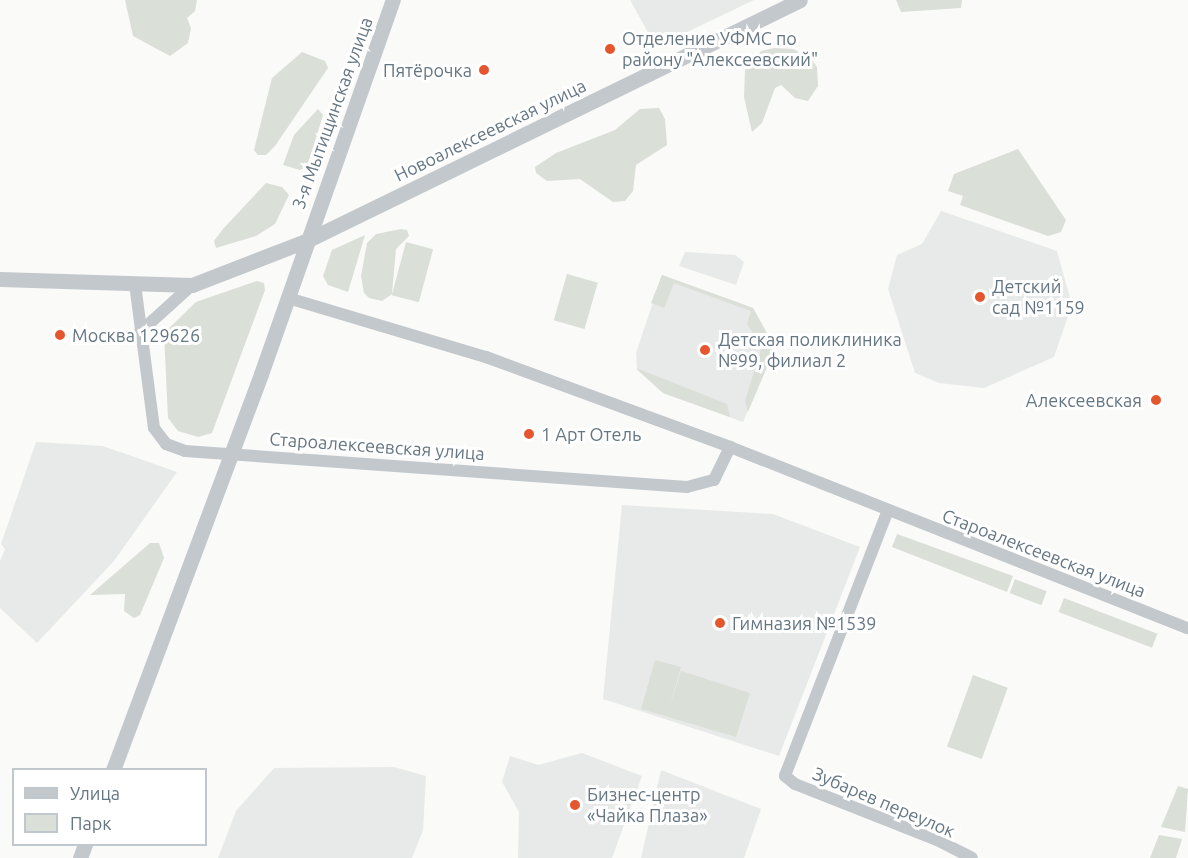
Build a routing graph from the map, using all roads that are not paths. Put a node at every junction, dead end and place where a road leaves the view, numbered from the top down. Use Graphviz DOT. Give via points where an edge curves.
graph roads {
  1 [pos="393,0"];
  2 [pos="800,0"];
  3 [pos="308,240"];
  4 [pos="0,279"];
  5 [pos="135,284"];
  6 [pos="192,285"];
  7 [pos="288,298"];
  8 [pos="140,332"];
  9 [pos="730,447"];
  10 [pos="231,454"];
  11 [pos="888,510"];
  12 [pos="1188,628"];
  13 [pos="114,768"];
  14 [pos="972,858"];
  1 -- 3 [label="street, 3-я Мытищинская улица"];
  2 -- 3 [label="street, Новоалексеевская улица"];
  3 -- 6 [label="street, Новоалексеевская улица"];
  3 -- 7 [label="street, 3-я Мытищинская улица"];
  4 -- 5 [label="street, Новоалексеевская улица"];
  5 -- 6 [label="street, Новоалексеевская улица"];
  5 -- 8 [label="street, Староалексеевская улица"];
  6 -- 8 [label="street, Новоалексеевская улица"];
  7 -- 9 [label="street, Староалексеевская улица" via="486,357"];
  7 -- 10 [label="street, 3-я Мытищинская улица"];
  8 -- 10 [label="street, Староалексеевская улица" via="156,434 166,444 184,451"];
  9 -- 10 [label="street, Староалексеевская улица" via="714,480 687,487"];
  9 -- 11 [label="street, Староалексеевская улица"];
  10 -- 13 [label="street, 3-я Мытищинская улица"];
  11 -- 12 [label="street, Староалексеевская улица"];
  11 -- 14 [label="street, Зубарев переулок" via="785,776 795,784 938,840"];
}
